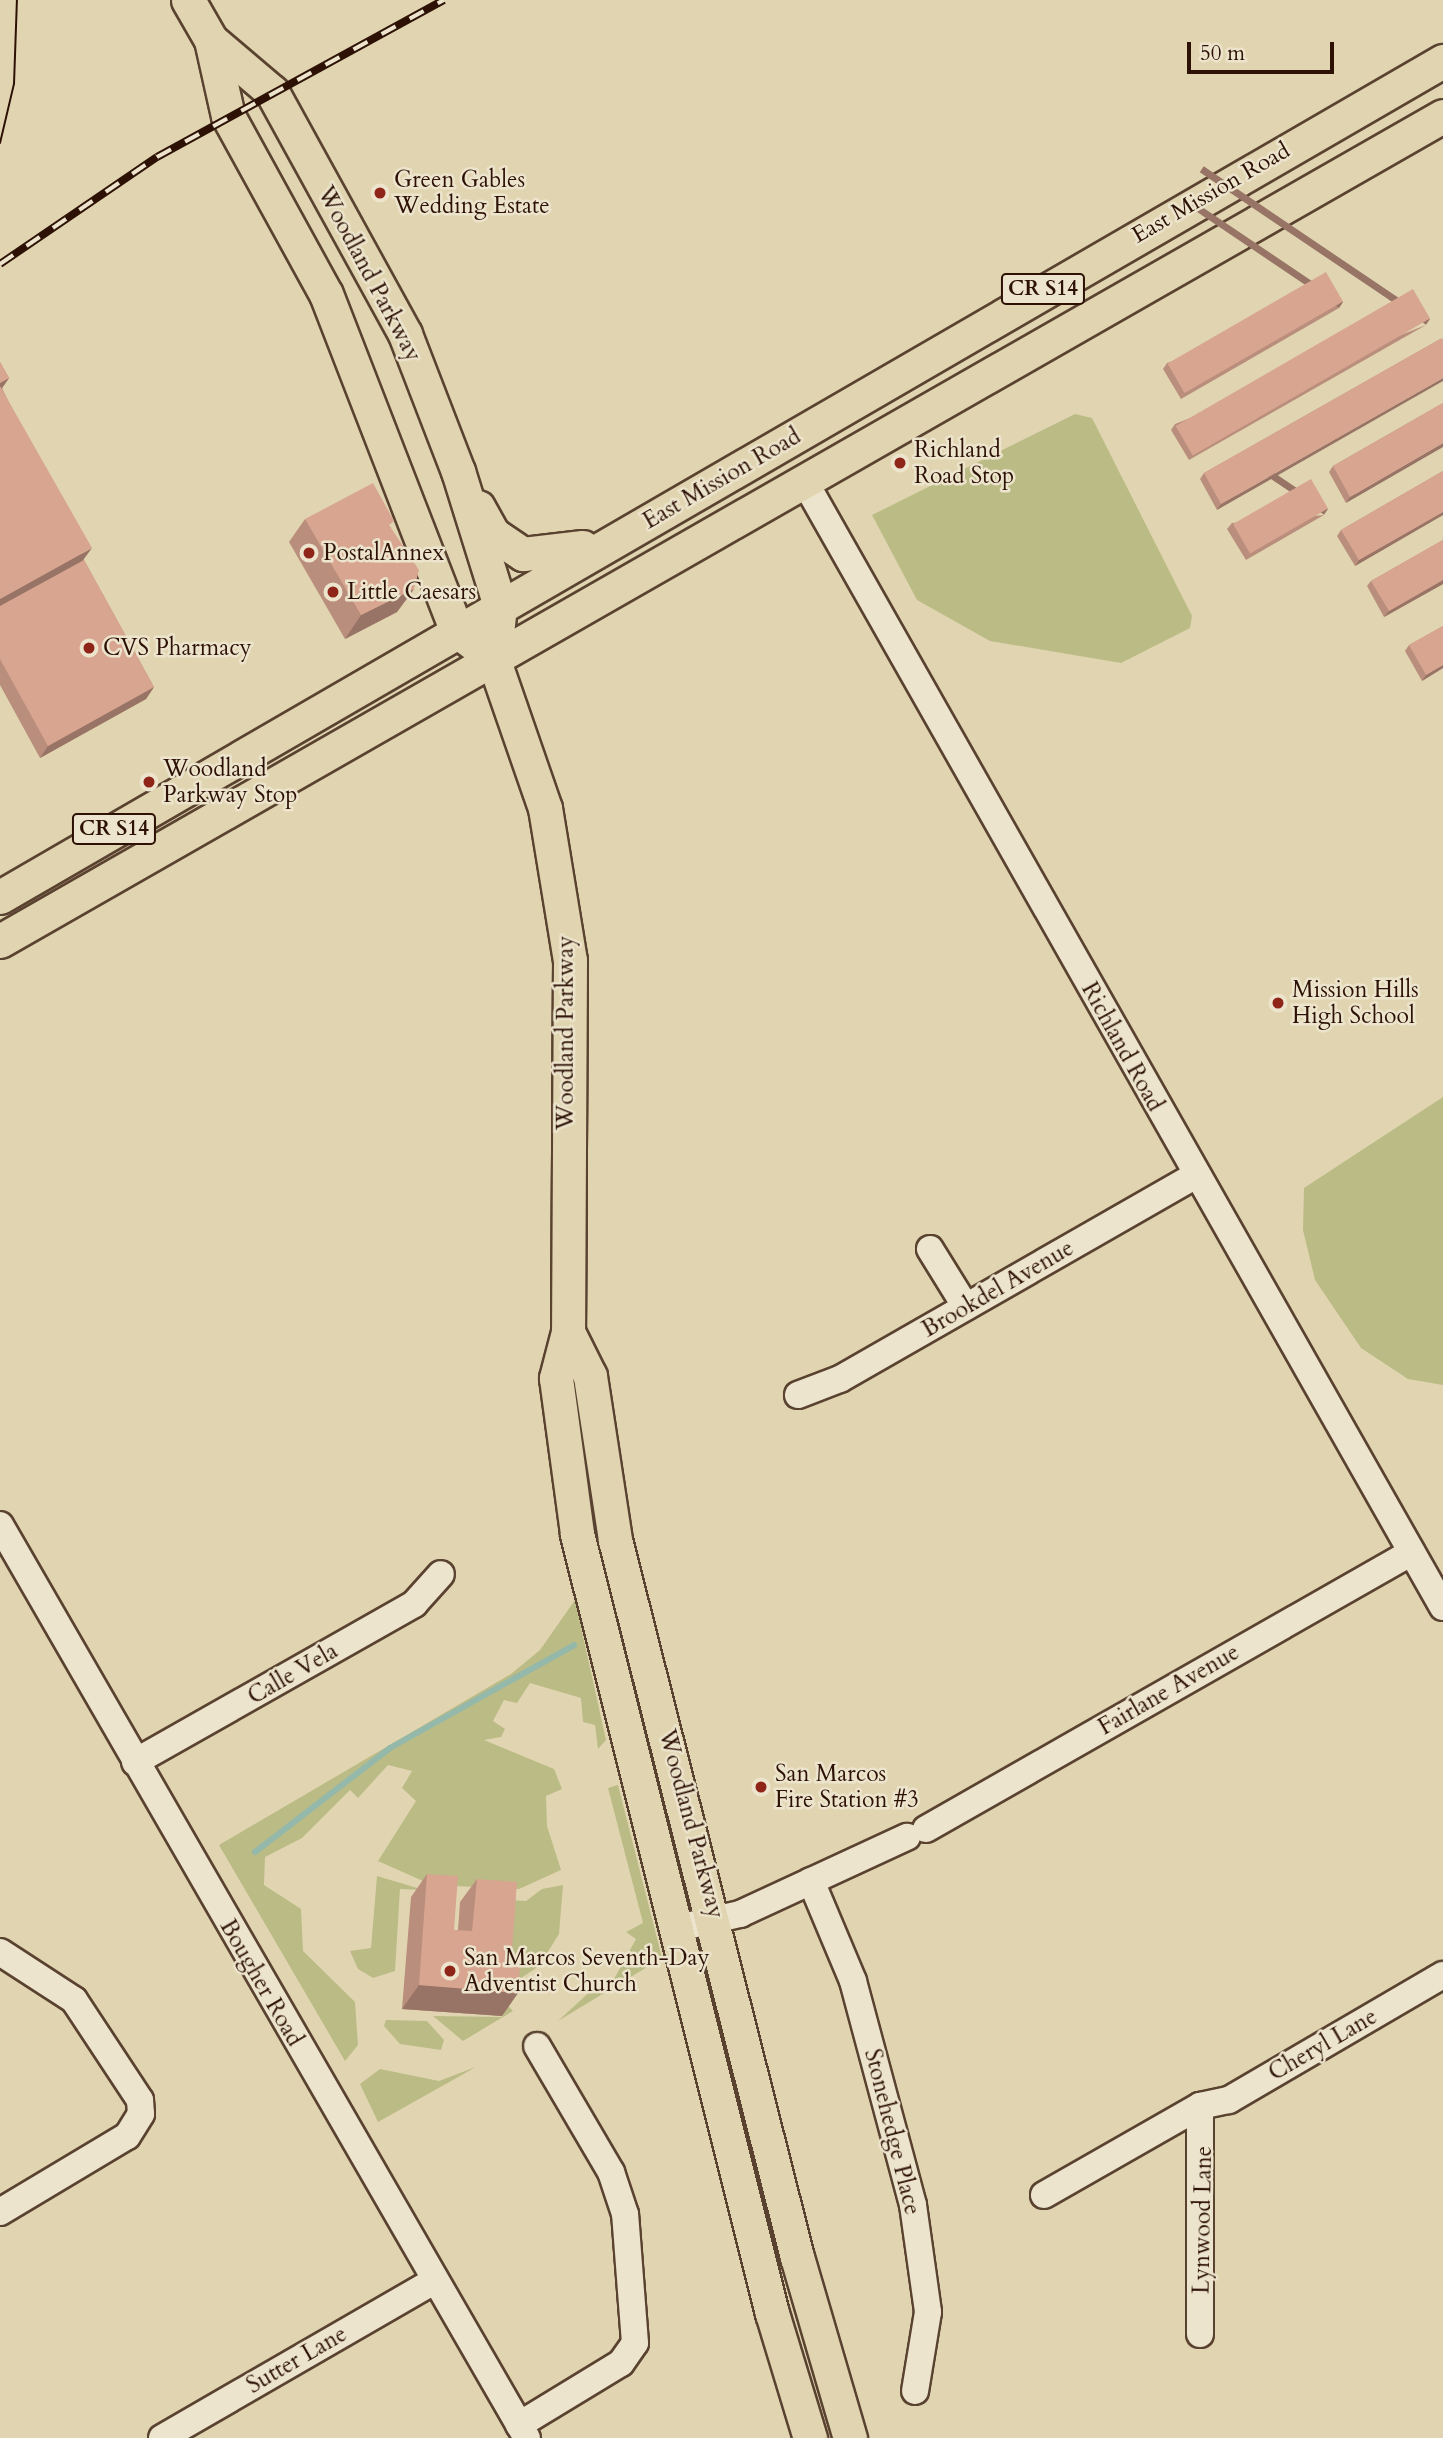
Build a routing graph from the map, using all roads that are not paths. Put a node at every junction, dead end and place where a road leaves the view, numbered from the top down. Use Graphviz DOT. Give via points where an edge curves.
graph roads {
  1 [pos="188,0"];
  2 [pos="211,40"];
  3 [pos="1443,61"];
  4 [pos="1443,116"];
  5 [pos="458,471"];
  6 [pos="806,484"];
  7 [pos="631,531"];
  8 [pos="500,606"];
  9 [pos="457,631"];
  10 [pos="494,661"];
  11 [pos="229,761"];
  12 [pos="0,897"];
  13 [pos="0,940"];
  14 [pos="1195,1176"];
  15 [pos="930,1249"];
  16 [pos="966,1307"];
  17 [pos="568,1332"];
  18 [pos="798,1395"];
  19 [pos="0,1525"];
  20 [pos="1412,1552"];
  21 [pos="442,1574"];
  22 [pos="1443,1606"];
  23 [pos="135,1762"];
  24 [pos="811,1881"];
  25 [pos="716,1919"];
  26 [pos="678,1927"];
  27 [pos="0,1952"];
  28 [pos="1443,1975"];
  29 [pos="537,2046"];
  30 [pos="1200,2106"];
  31 [pos="1044,2195"];
  32 [pos="0,2212"];
  33 [pos="432,2282"];
  34 [pos="1200,2334"];
  35 [pos="915,2391"];
  36 [pos="523,2431"];
  37 [pos="162,2438"];
  38 [pos="810,2438"];
  39 [pos="850,2438"];
  1 -- 2 [label="main road, Woodland Parkway"];
  2 -- 5 [label="main road, Woodland Parkway" via="272,92 405,334"];
  2 -- 9 [label="main road, Woodland Parkway" via="228,116 331,306"];
  3 -- 7 [label="main road, East Mission Road / CR S14"];
  4 -- 6 [label="main road, East Mission Road / CR S14"];
  5 -- 7 [label="main road" via="493,534 523,554 562,554"];
  5 -- 8 [label="main road, Woodland Parkway"];
  6 -- 10 [label="main road, East Mission Road / CR S14"];
  6 -- 14 [label="street, Richland Road"];
  7 -- 8 [label="main road, East Mission Road / CR S14"];
  8 -- 9 [label="main road, East Mission Road / CR S14"];
  8 -- 10 [label="main road, Woodland Parkway"];
  9 -- 10 [label="main road, Woodland Parkway"];
  9 -- 11 [label="main road, East Mission Road / CR S14"];
  10 -- 13 [label="main road, East Mission Road / CR S14"];
  10 -- 17 [label="main road, Woodland Parkway" via="545,808 570,960"];
  11 -- 12 [label="main road, East Mission Road / CR S14"];
  11 -- 13 [label="main road" via="231,778 32,905"];
  14 -- 16 [label="street, Brookdel Avenue"];
  14 -- 20 [label="street, Richland Road"];
  15 -- 16 [label="street"];
  16 -- 18 [label="street, Brookdel Avenue"];
  17 -- 25 [label="main road, Woodland Parkway" via="590,1376 615,1540"];
  17 -- 26 [label="main road, Woodland Parkway" via="556,1378 577,1534"];
  19 -- 23 [label="street, Bougher Road"];
  20 -- 22 [label="street, Richland Road"];
  20 -- 24 [label="street, Fairlane Avenue" via="916,1833"];
  21 -- 23 [label="street, Calle Vela" via="414,1604"];
  23 -- 33 [label="street, Bougher Road"];
  24 -- 25 [label="street, Fairlane Avenue"];
  24 -- 35 [label="street, Stonehedge Place" via="853,1981 913,2205 928,2312"];
  25 -- 26 [label="street, Fairlane Avenue"];
  25 -- 39 [label="main road, Woodland Parkway" via="797,2258"];
  26 -- 38 [label="main road, Woodland Parkway" via="768,2300"];
  27 -- 32 [label="street" via="74,2000 140,2100 141,2114 127,2136"];
  28 -- 30 [label="street, Cheryl Lane" via="1228,2100"];
  29 -- 36 [label="street" via="611,2172 625,2214 635,2343 621,2363"];
  30 -- 31 [label="street, Cheryl Lane"];
  30 -- 34 [label="street, Lynwood Lane"];
  33 -- 36 [label="street, Bougher Road"];
  33 -- 37 [label="street, Sutter Lane"];
}
